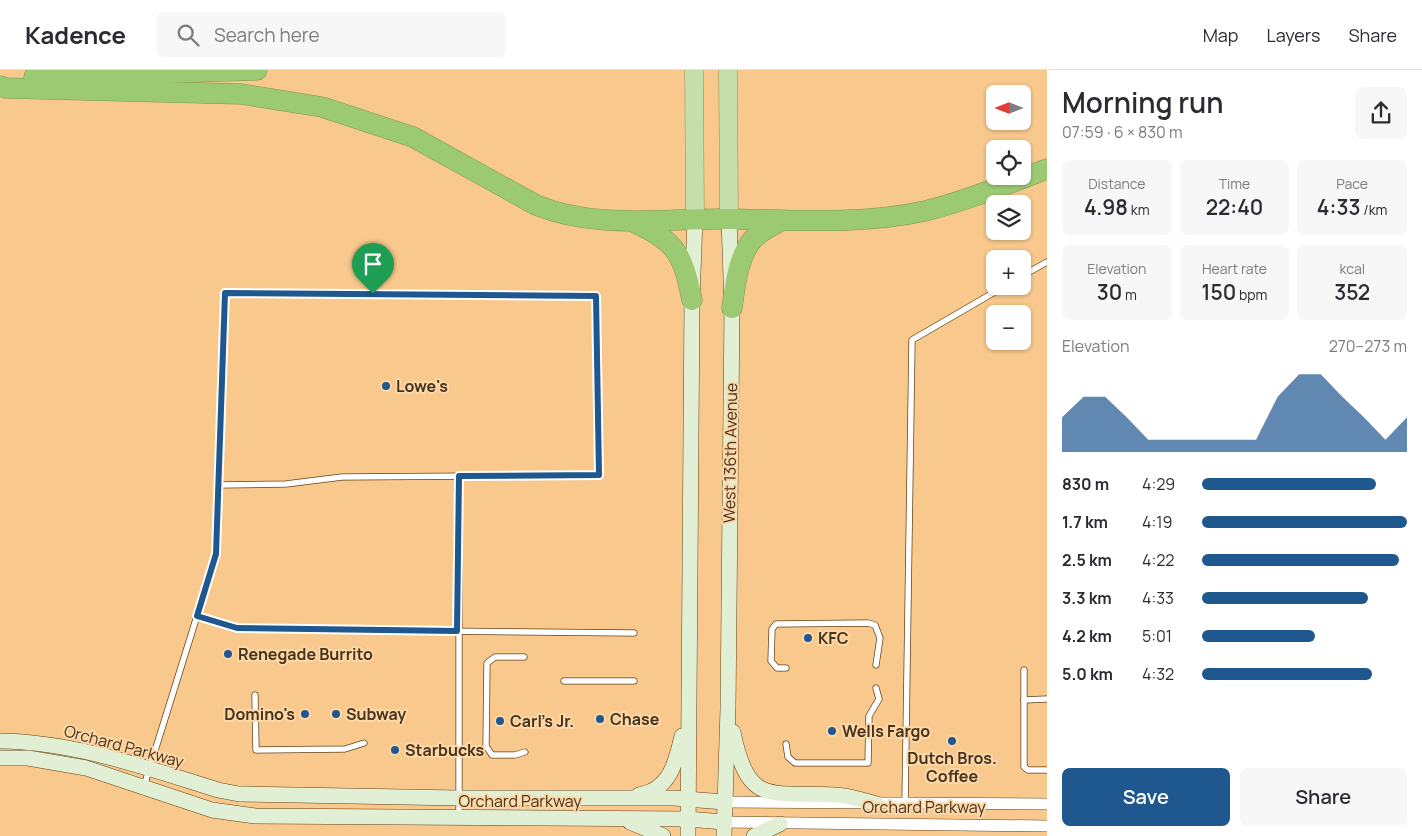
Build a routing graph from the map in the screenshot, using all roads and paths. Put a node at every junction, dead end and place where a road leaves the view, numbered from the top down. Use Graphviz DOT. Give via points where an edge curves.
graph roads {
  1 [pos="257,70"];
  2 [pos="694,70"];
  3 [pos="728,70"];
  4 [pos="0,78"];
  5 [pos="0,86"];
  6 [pos="1047,169"];
  7 [pos="695,219"];
  8 [pos="729,219"];
  9 [pos="630,221"];
  10 [pos="781,221"];
  11 [pos="1047,262"];
  12 [pos="1031,271"];
  13 [pos="990,295"];
  14 [pos="692,300"];
  15 [pos="732,308"];
  16 [pos="459,476"];
  17 [pos="218,485"];
  18 [pos="197,616"];
  19 [pos="457,631"];
  20 [pos="634,633"];
  21 [pos="524,657"];
  22 [pos="876,665"];
  23 [pos="786,668"];
  24 [pos="1024,670"];
  25 [pos="564,681"];
  26 [pos="634,681"];
  27 [pos="876,688"];
  28 [pos="255,695"];
  29 [pos="1047,699"];
  30 [pos="1024,700"];
  31 [pos="728,709"];
  32 [pos="688,710"];
  33 [pos="0,740"];
  34 [pos="364,743"];
  35 [pos="786,744"];
  36 [pos="526,752"];
  37 [pos="0,758"];
  38 [pos="149,769"];
  39 [pos="1047,770"];
  40 [pos="144,788"];
  41 [pos="459,798"];
  42 [pos="624,798"];
  43 [pos="687,800"];
  44 [pos="724,802"];
  45 [pos="877,804"];
  46 [pos="905,804"];
  47 [pos="1047,804"];
  48 [pos="459,818"];
  49 [pos="622,819"];
  50 [pos="687,819"];
  51 [pos="780,824"];
  52 [pos="1047,826"];
  53 [pos="724,829"];
  54 [pos="663,836"];
  55 [pos="688,836"];
  56 [pos="754,836"];
  1 -- 4 [label="highway"];
  2 -- 7 [label="main road"];
  3 -- 8 [label="main road, West 136th Avenue"];
  5 -- 9 [label="highway" via="240,94 322,107 413,137 521,198 557,214 593,221"];
  6 -- 10 [label="highway" via="924,211 861,219"];
  7 -- 8 [label="highway"];
  7 -- 9 [label="highway"];
  7 -- 14 [label="main road"];
  8 -- 10 [label="highway"];
  8 -- 15 [label="main road, West 136th Avenue"];
  9 -- 14 [label="highway" via="663,237 674,249 684,269"];
  10 -- 15 [label="highway" via="755,237 748,248 740,268"];
  11 -- 12 [label="lane"];
  13 -- 46 [label="lane" via="912,340"];
  14 -- 32 [label="main road"];
  15 -- 31 [label="main road, West 136th Avenue"];
  16 -- 17 [label="lane" via="342,477 286,484"];
  16 -- 17 [label="lane" via="599,475 596,296 225,293"];
  16 -- 19 [label="lane"];
  17 -- 18 [label="lane" via="216,554"];
  18 -- 19 [label="lane" via="237,628"];
  18 -- 38 [label="lane"];
  19 -- 20 [label="lane"];
  19 -- 41 [label="lane"];
  21 -- 36 [label="lane" via="495,657 487,663 486,746 492,754"];
  22 -- 23 [label="lane" via="880,638 875,625 776,624 772,629 771,661 777,668"];
  24 -- 30 [label="lane"];
  25 -- 26 [label="lane"];
  27 -- 35 [label="lane" via="879,699 869,716 868,763 794,763 788,757"];
  28 -- 34 [label="lane" via="256,750 345,749"];
  29 -- 30 [label="lane"];
  30 -- 39 [label="lane" via="1024,767"];
  31 -- 44 [label="main road, West 136th Avenue"];
  31 -- 45 [label="main road" via="742,769 756,786 773,793 838,795"];
  32 -- 42 [label="main road" via="674,766 667,780 652,792"];
  32 -- 43 [label="main road"];
  33 -- 38 [label="main road, Orchard Parkway" via="78,749"];
  37 -- 40 [label="main road, Orchard Parkway" via="28,758 86,768"];
  38 -- 40 [label="lane"];
  38 -- 41 [label="main road, Orchard Parkway" via="239,794"];
  40 -- 48 [label="main road, Orchard Parkway" via="212,810 255,816"];
  41 -- 42 [label="main road, Orchard Parkway"];
  41 -- 48 [label="lane"];
  42 -- 43 [label="main road, Orchard Parkway"];
  43 -- 44 [label="main road, Orchard Parkway"];
  43 -- 50 [label="main road"];
  44 -- 45 [label="street, Orchard Parkway"];
  44 -- 53 [label="main road, West 136th Avenue"];
  45 -- 46 [label="street, Orchard Parkway"];
  46 -- 47 [label="street, Orchard Parkway"];
  48 -- 49 [label="main road, Orchard Parkway"];
  49 -- 50 [label="main road, Orchard Parkway"];
  49 -- 54 [label="main road"];
  50 -- 53 [label="main road, Orchard Parkway"];
  50 -- 55 [label="main road"];
  51 -- 52 [label="street, Orchard Parkway"];
  51 -- 53 [label="street, Orchard Parkway"];
  51 -- 56 [label="main road"];
}
